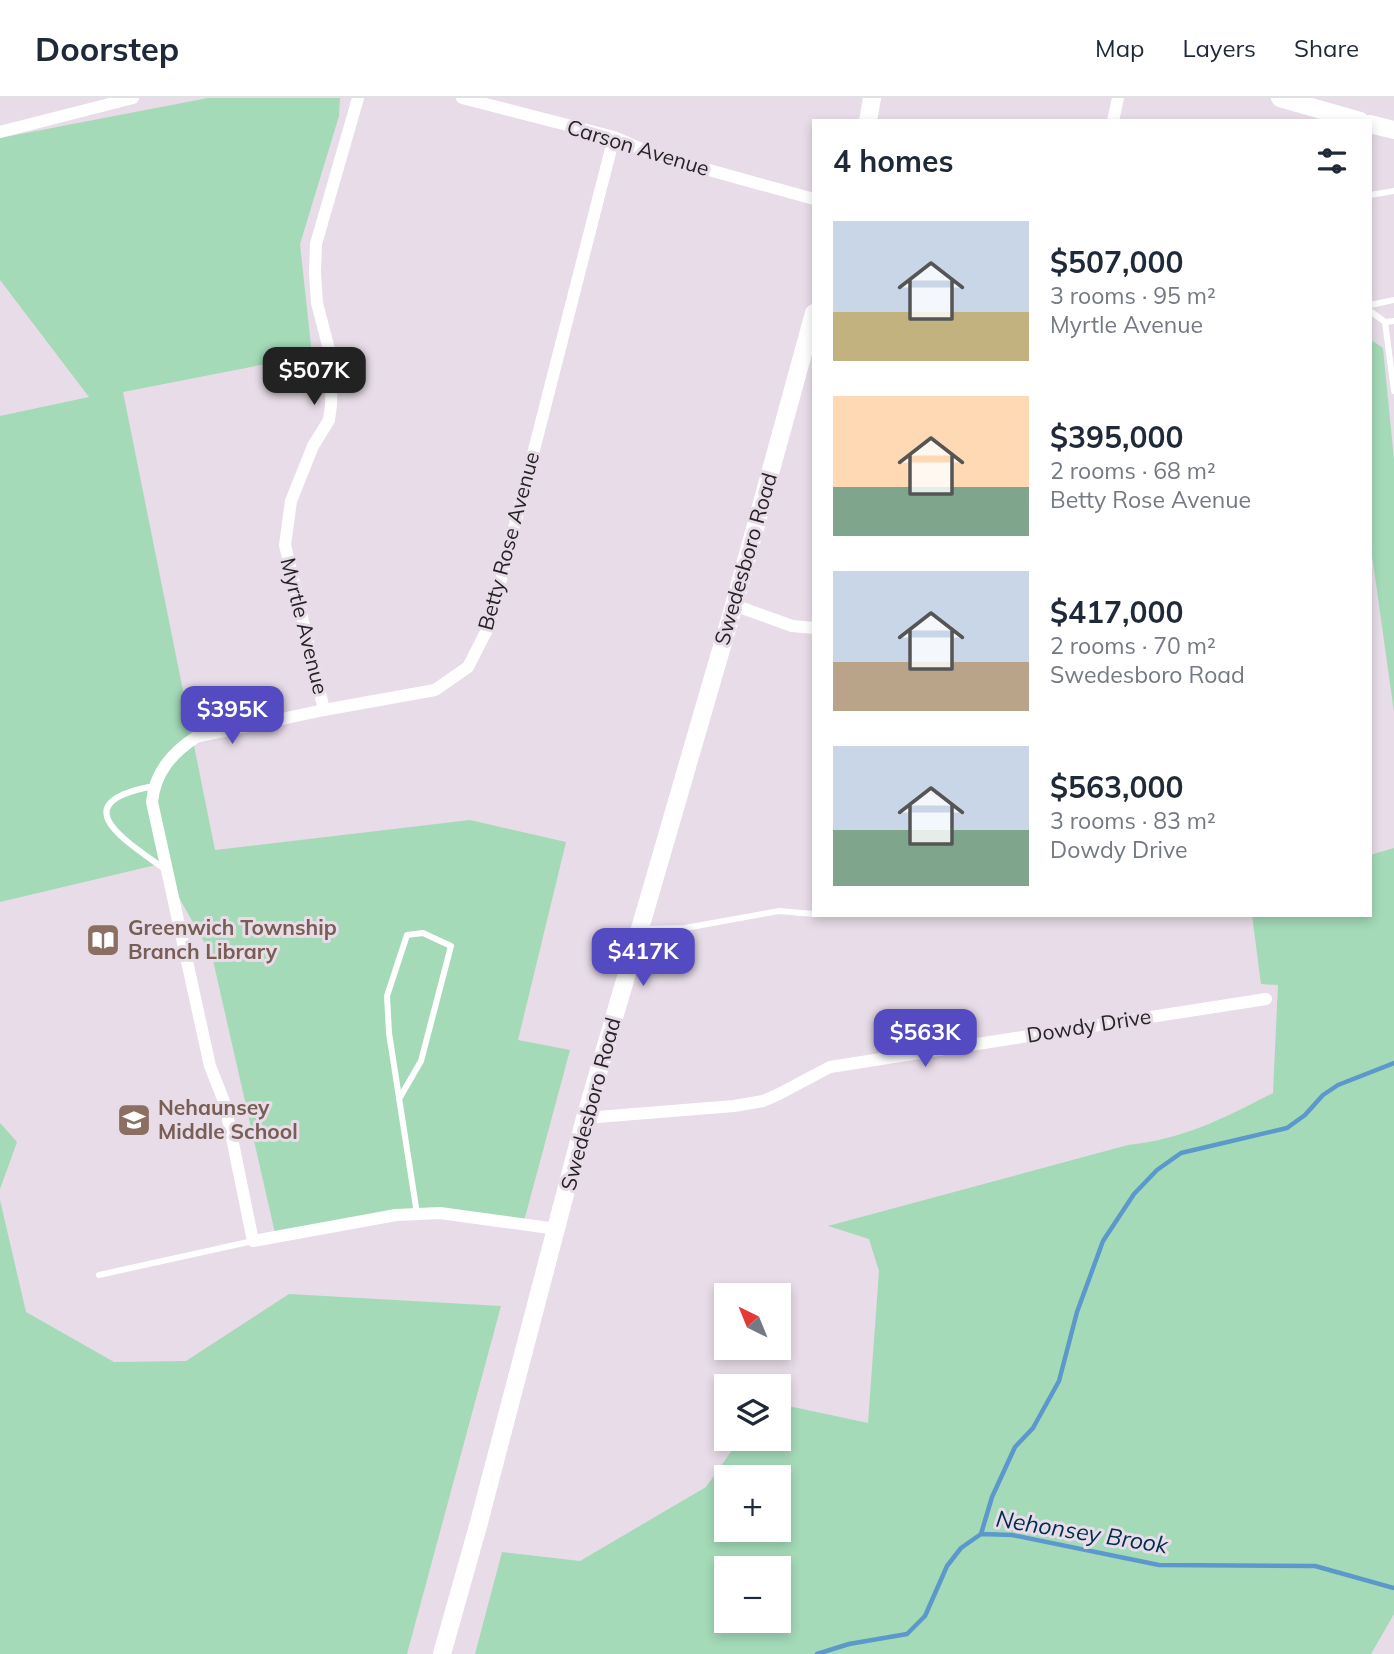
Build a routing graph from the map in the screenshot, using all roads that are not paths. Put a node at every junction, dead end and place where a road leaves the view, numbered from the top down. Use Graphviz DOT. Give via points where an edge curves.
graph roads {
  1 [pos="134,98"];
  2 [pos="358,98"];
  3 [pos="462,98"];
  4 [pos="872,98"];
  5 [pos="1118,98"];
  6 [pos="1280,98"];
  7 [pos="868,119"];
  8 [pos="1113,119"];
  9 [pos="1352,119"];
  10 [pos="1372,124"];
  11 [pos="1394,130"];
  12 [pos="0,132"];
  13 [pos="614,137"];
  14 [pos="1394,191"];
  15 [pos="1372,195"];
  16 [pos="812,198"];
  17 [pos="1394,300"];
  18 [pos="1372,305"];
  19 [pos="1372,312"];
  20 [pos="812,320"];
  21 [pos="1394,321"];
  22 [pos="1385,322"];
  23 [pos="1394,391"];
  24 [pos="734,605"];
  25 [pos="812,628"];
  26 [pos="324,710"];
  27 [pos="154,786"];
  28 [pos="167,871"];
  29 [pos="812,914"];
  30 [pos="640,929"];
  31 [pos="1266,999"];
  32 [pos="399,1099"];
  33 [pos="585,1118"];
  34 [pos="417,1214"];
  35 [pos="557,1229"];
  36 [pos="253,1241"];
  37 [pos="99,1275"];
  38 [pos="442,1654"];
  1 -- 12 [label="street"];
  2 -- 26 [label="street, Myrtle Avenue" via="316,244 315,288 332,361 329,420 291,501 285,545"];
  3 -- 13 [label="street, Carson Avenue"];
  4 -- 7 [label="main road"];
  5 -- 8 [label="street"];
  6 -- 9 [label="main road"];
  10 -- 11 [label="main road"];
  13 -- 16 [label="street, Carson Avenue" via="654,155"];
  13 -- 26 [label="street, Betty Rose Avenue" via="489,626 468,667 435,690"];
  14 -- 15 [label="lane"];
  17 -- 18 [label="lane"];
  19 -- 22 [label="lane"];
  20 -- 24 [label="main road, Swedesboro Road"];
  21 -- 22 [label="lane"];
  22 -- 23 [label="lane"];
  24 -- 25 [label="street" via="792,626"];
  24 -- 30 [label="main road, Swedesboro Road"];
  26 -- 27 [label="street, Betty Rose Avenue" via="197,737 164,765"];
  27 -- 28 [label="street" via="152,802"];
  27 -- 28 [label="lane" via="114,797 106,810 107,822"];
  28 -- 36 [label="street" via="210,1066 225,1104"];
  29 -- 30 [label="lane" via="779,911 685,928"];
  30 -- 33 [label="main road, Swedesboro Road"];
  31 -- 33 [label="street, Dowdy Drive" via="830,1067 778,1095 749,1103"];
  32 -- 32 [label="lane" via="387,996 407,935 423,933 450,946 421,1061"];
  32 -- 34 [label="lane"];
  33 -- 35 [label="main road, Swedesboro Road"];
  34 -- 35 [label="street"];
  34 -- 36 [label="street"];
  35 -- 38 [label="main road, Swedesboro Road"];
  36 -- 37 [label="lane"];
}
